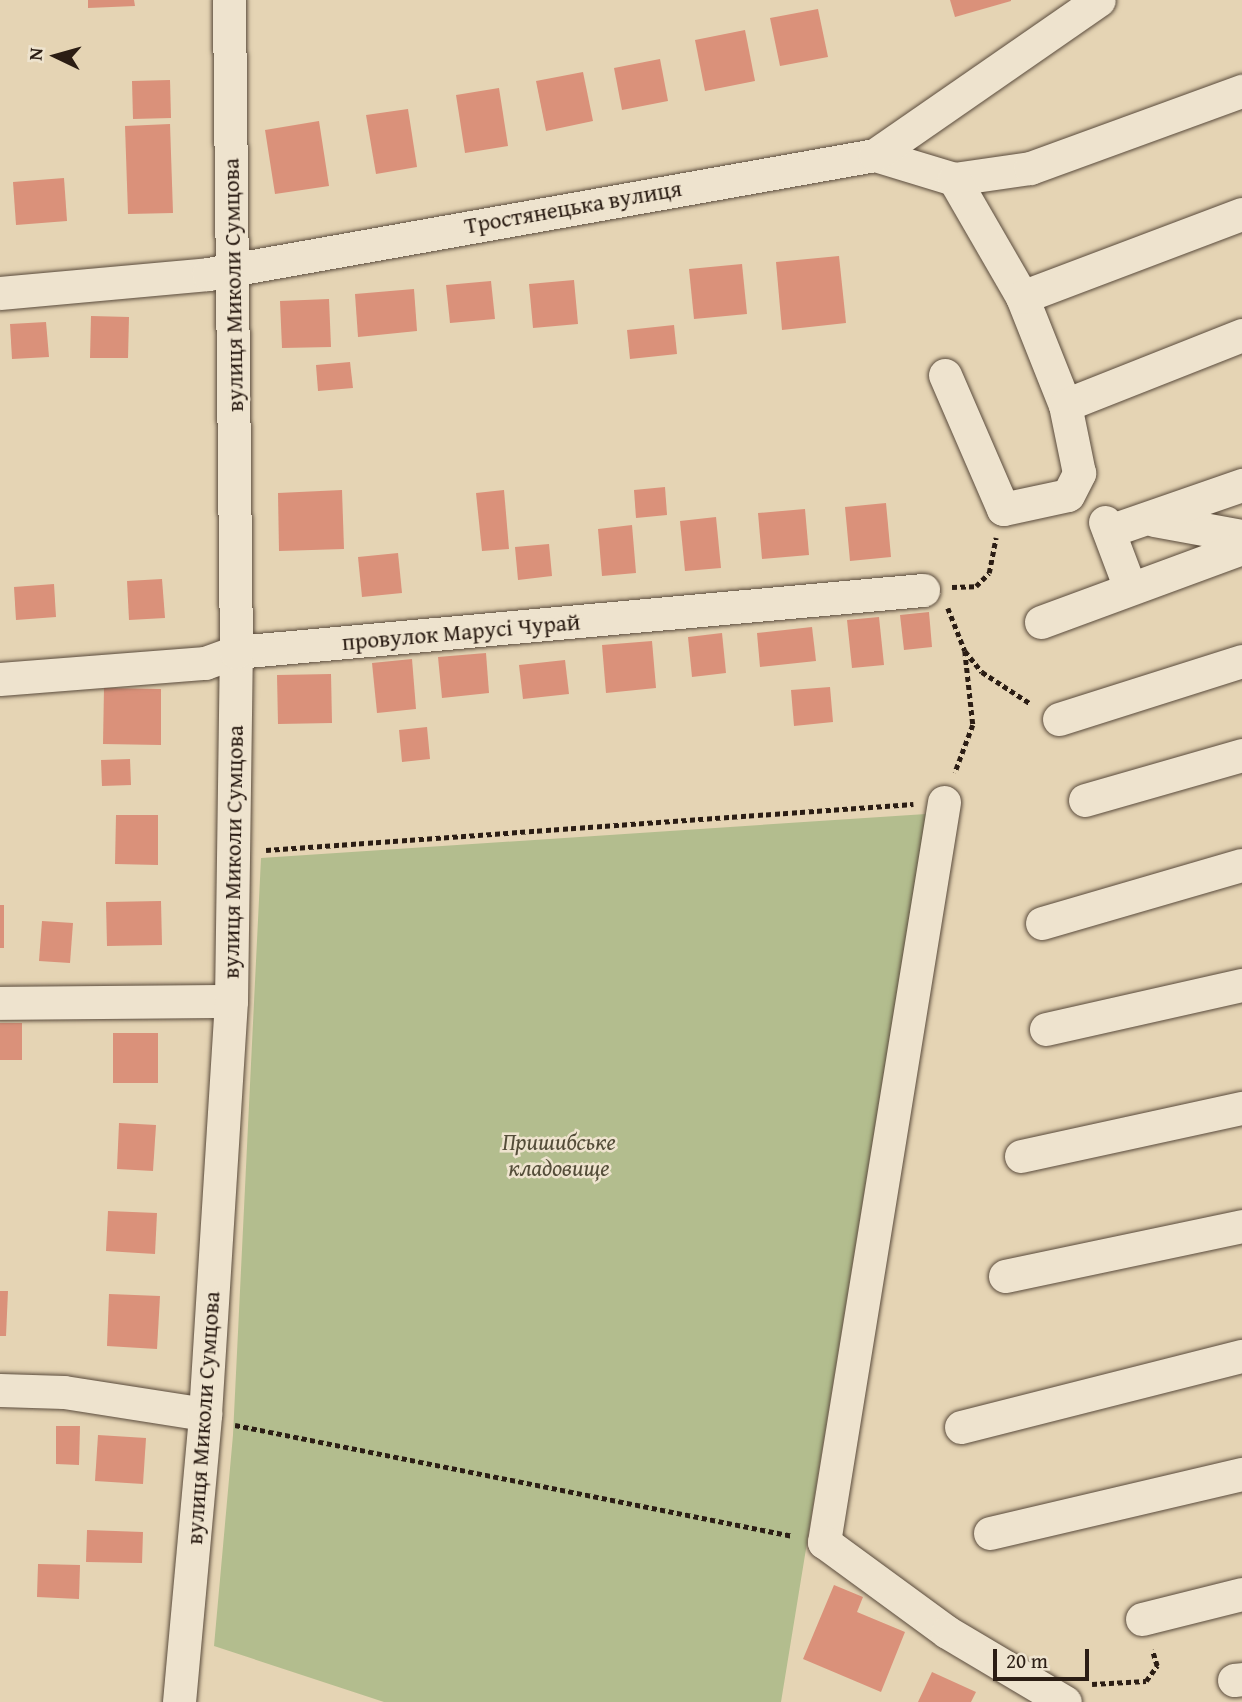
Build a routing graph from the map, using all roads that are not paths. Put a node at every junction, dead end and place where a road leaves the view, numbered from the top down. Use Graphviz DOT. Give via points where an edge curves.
graph roads {
  1 [pos="229,0"];
  2 [pos="1099,0"];
  3 [pos="1242,91"];
  4 [pos="875,155"];
  5 [pos="954,179"];
  6 [pos="1242,215"];
  7 [pos="233,267"];
  8 [pos="0,293"];
  9 [pos="1023,297"];
  10 [pos="1242,335"];
  11 [pos="945,375"];
  12 [pos="1065,405"];
  13 [pos="1242,485"];
  14 [pos="1154,520"];
  15 [pos="1242,536"];
  16 [pos="1242,548"];
  17 [pos="1130,588"];
  18 [pos="923,590"];
  19 [pos="1041,622"];
  20 [pos="236,652"];
  21 [pos="1242,661"];
  22 [pos="0,679"];
  23 [pos="1059,719"];
  24 [pos="1242,755"];
  25 [pos="1085,800"];
  26 [pos="944,802"];
  27 [pos="1242,865"];
  28 [pos="1042,923"];
  29 [pos="1242,985"];
  30 [pos="231,1001"];
  31 [pos="0,1003"];
  32 [pos="1046,1030"];
  33 [pos="1242,1108"];
  34 [pos="1021,1156"];
  35 [pos="1242,1226"];
  36 [pos="1005,1276"];
  37 [pos="1242,1356"];
  38 [pos="0,1391"];
  39 [pos="214,1418"];
  40 [pos="961,1427"];
  41 [pos="1242,1474"];
  42 [pos="990,1533"];
  43 [pos="1242,1594"];
  44 [pos="1142,1619"];
  45 [pos="1059,1699"];
  46 [pos="179,1702"];
  1 -- 7 [label="street, вулиця Миколи Сумцова"];
  2 -- 4 [label="street, Тростянецька вулиця"];
  3 -- 5 [label="street" via="1030,169"];
  4 -- 5 [label="street"];
  4 -- 7 [label="street, Тростянецька вулиця"];
  5 -- 9 [label="street"];
  6 -- 9 [label="street"];
  7 -- 8 [label="street, Тростянецька вулиця" via="208,274"];
  7 -- 20 [label="street, вулиця Миколи Сумцова"];
  9 -- 12 [label="street"];
  10 -- 12 [label="street"];
  11 -- 12 [label="street" via="1003,509 1068,495 1079,473"];
  13 -- 14 [label="street"];
  14 -- 15 [label="street"];
  14 -- 17 [label="street" via="1107,526"];
  16 -- 17 [label="street"];
  17 -- 19 [label="street"];
  18 -- 20 [label="street, провулок Марусі Чурай"];
  20 -- 22 [label="street, провулок Марусі Чурай" via="205,663"];
  20 -- 30 [label="street, вулиця Миколи Сумцова"];
  21 -- 23 [label="street"];
  24 -- 25 [label="street"];
  26 -- 45 [label="street" via="824,1542 947,1632"];
  27 -- 28 [label="street"];
  29 -- 32 [label="street"];
  30 -- 31 [label="street"];
  30 -- 39 [label="street, вулиця Миколи Сумцова"];
  33 -- 34 [label="street"];
  35 -- 36 [label="street"];
  37 -- 40 [label="street"];
  38 -- 39 [label="street" via="64,1392"];
  39 -- 46 [label="street, вулиця Миколи Сумцова"];
  41 -- 42 [label="street"];
  43 -- 44 [label="street"];
}
